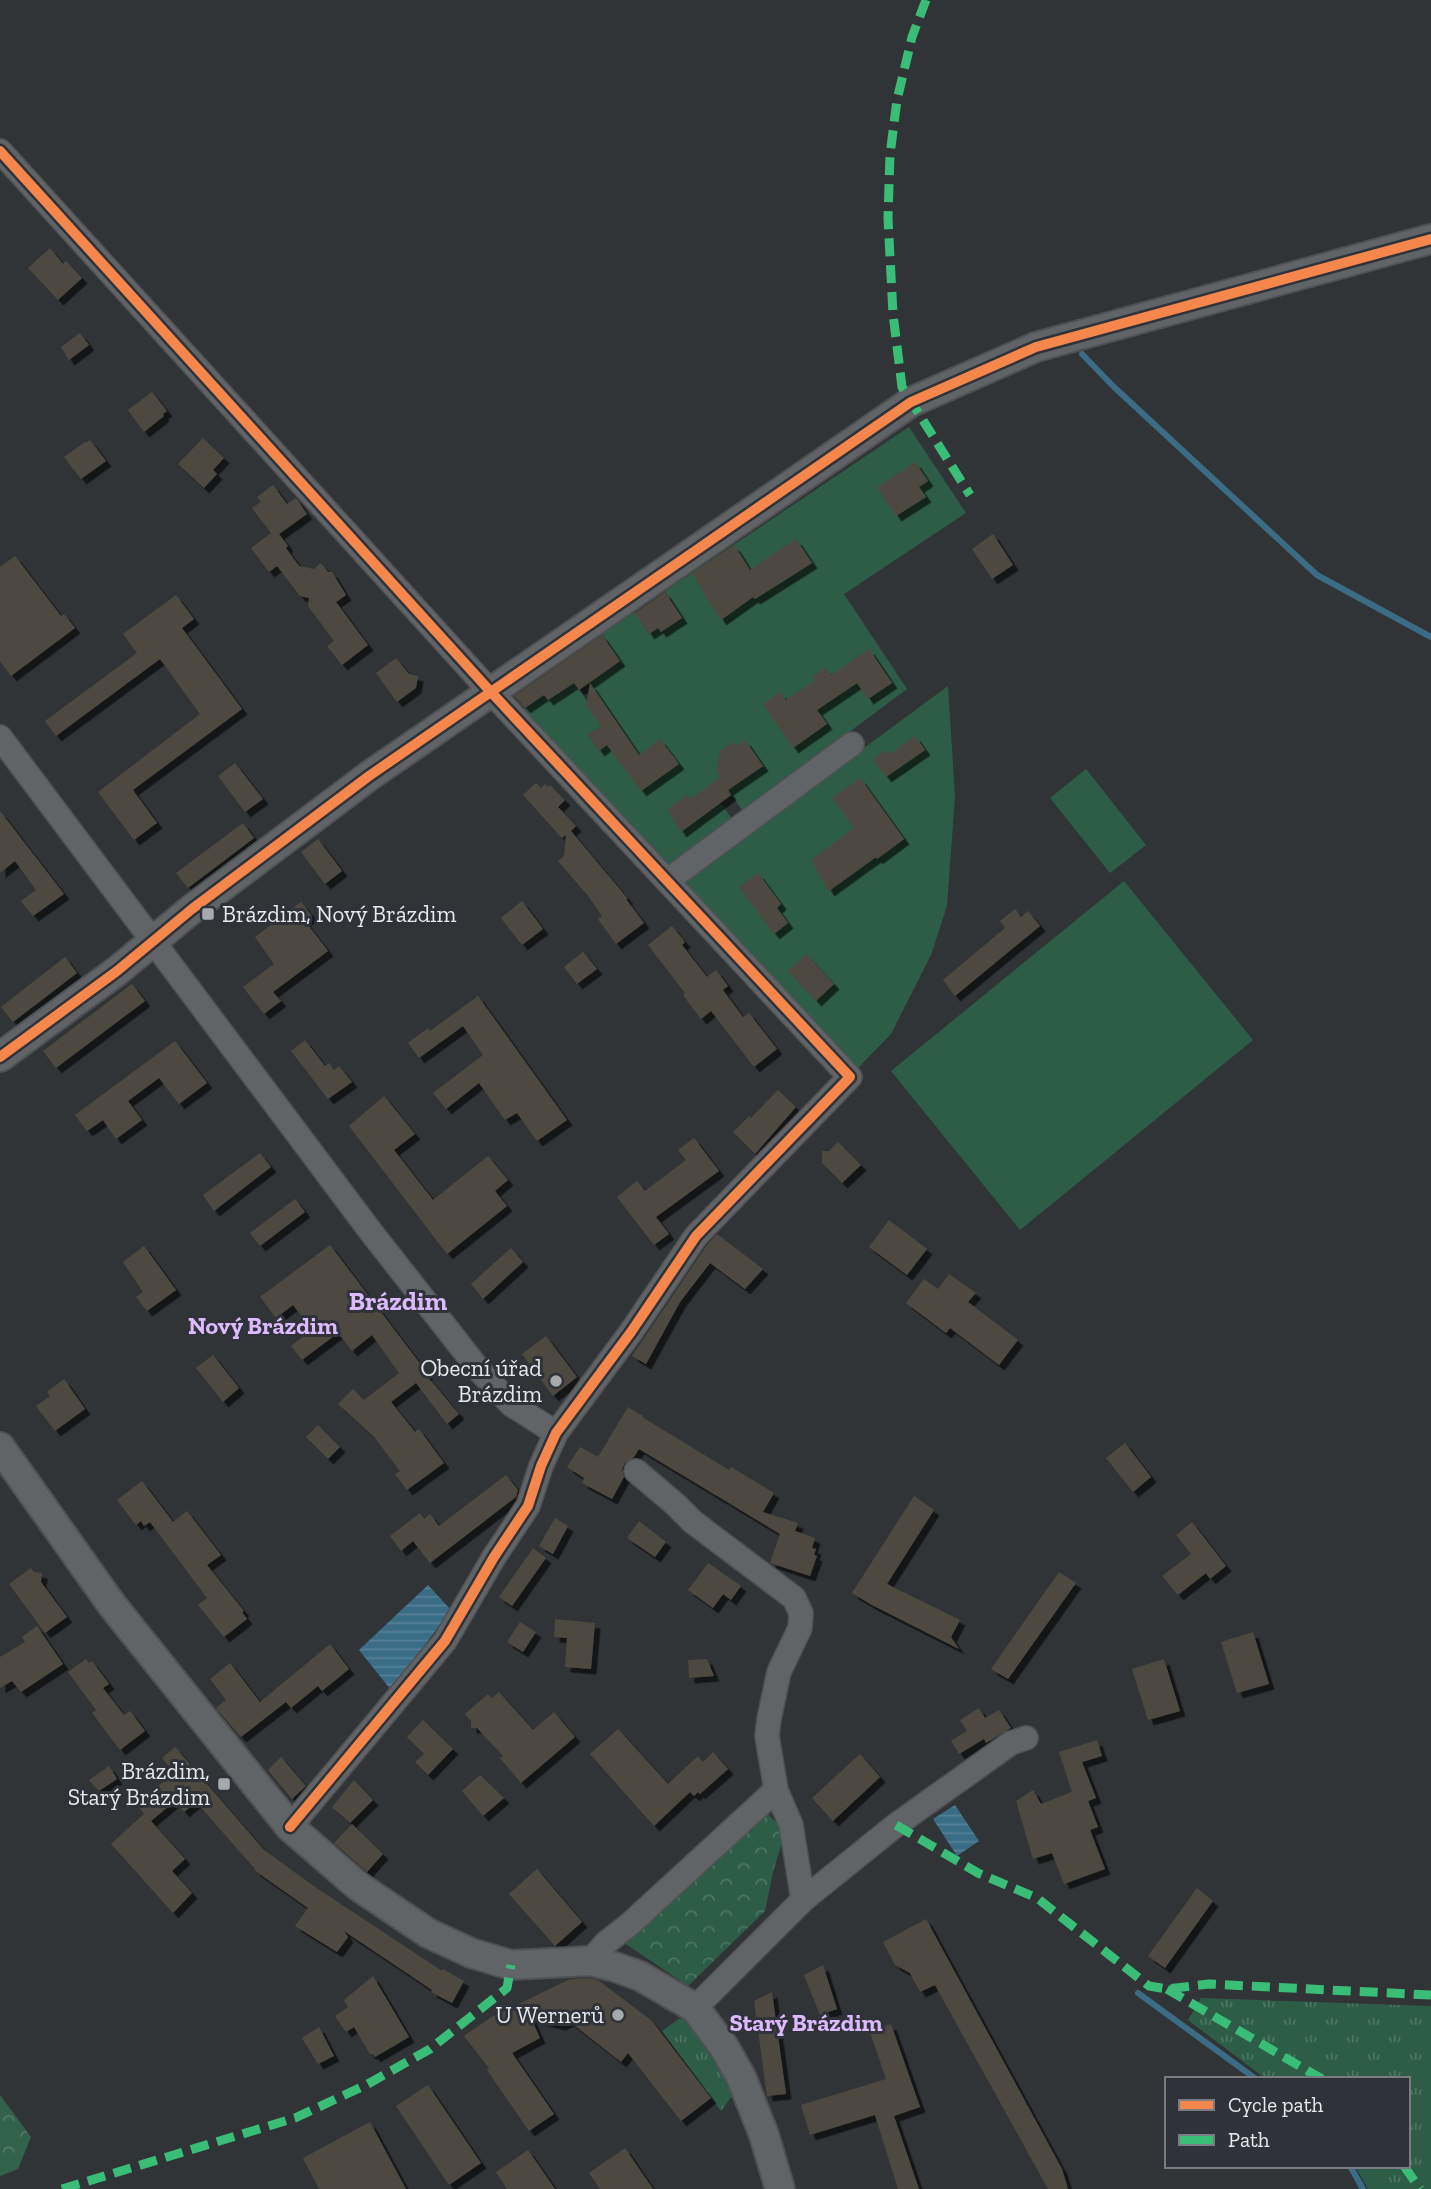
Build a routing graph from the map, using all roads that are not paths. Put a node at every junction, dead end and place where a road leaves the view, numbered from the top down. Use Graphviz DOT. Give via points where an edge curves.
graph roads {
  1 [pos="0,151"];
  2 [pos="1431,239"];
  3 [pos="490,691"];
  4 [pos="0,737"];
  5 [pos="852,744"];
  6 [pos="667,881"];
  7 [pos="154,940"];
  8 [pos="0,1057"];
  9 [pos="556,1433"];
  10 [pos="0,1447"];
  11 [pos="636,1471"];
  12 [pos="1026,1738"];
  13 [pos="776,1790"];
  14 [pos="290,1828"];
  15 [pos="803,1900"];
  16 [pos="590,1961"];
  17 [pos="695,2008"];
  18 [pos="779,2189"];
  1 -- 3 [label="street"];
  2 -- 3 [label="street" via="1036,347 911,402"];
  3 -- 6 [label="street"];
  3 -- 7 [label="street" via="369,775"];
  4 -- 7 [label="street"];
  5 -- 6 [label="street"];
  6 -- 9 [label="street" via="850,1077 696,1236"];
  7 -- 8 [label="street"];
  7 -- 9 [label="street" via="480,1371 512,1405"];
  9 -- 14 [label="street" via="528,1506 445,1641"];
  10 -- 14 [label="street" via="112,1605"];
  11 -- 13 [label="street" via="693,1522 794,1598 801,1613 800,1628 779,1672 769,1719 767,1736"];
  12 -- 15 [label="street" via="1011,1743 896,1825"];
  13 -- 15 [label="street" via="791,1825"];
  13 -- 16 [label="street"];
  14 -- 16 [label="street" via="358,1886 428,1933 511,1965"];
  15 -- 17 [label="street"];
  16 -- 17 [label="street" via="640,1976"];
  17 -- 18 [label="street" via="741,2077"];
}
